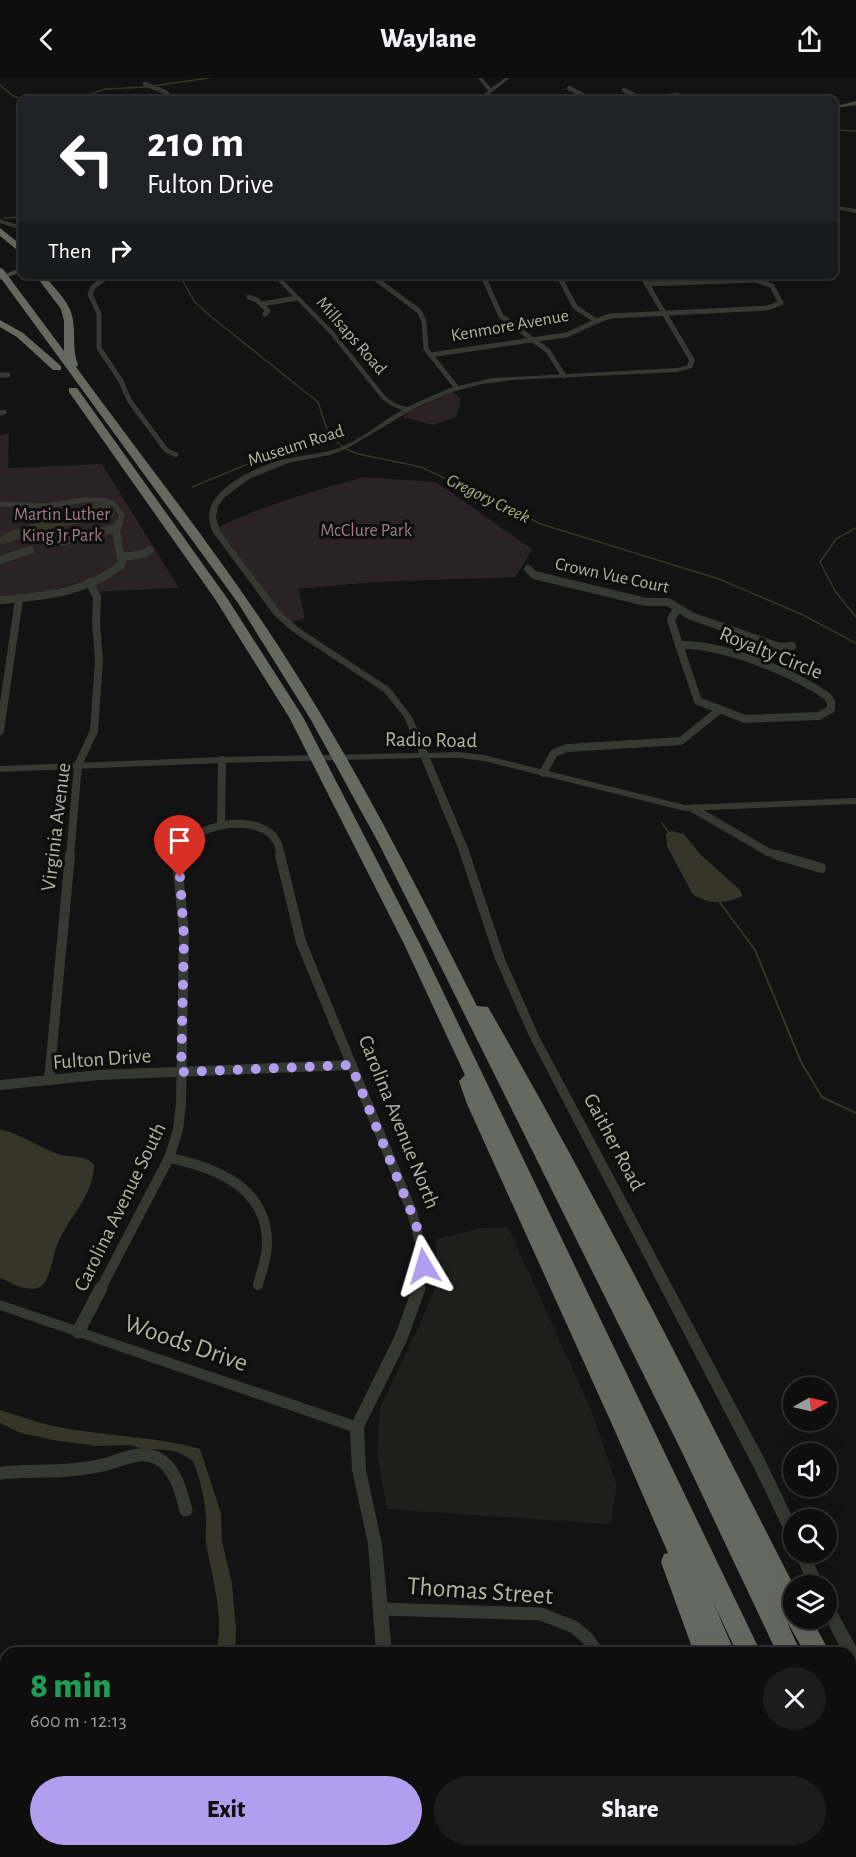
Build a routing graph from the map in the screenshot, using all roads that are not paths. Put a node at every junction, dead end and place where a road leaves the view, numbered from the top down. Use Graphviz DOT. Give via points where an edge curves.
graph roads {
  1 [pos="480,78"];
  2 [pos="508,78"];
  3 [pos="145,84"];
  4 [pos="569,88"];
  5 [pos="624,90"];
  6 [pos="491,91"];
  7 [pos="678,95"];
  8 [pos="170,96"];
  9 [pos="484,96"];
  10 [pos="584,96"];
  11 [pos="636,96"];
  12 [pos="670,96"];
  13 [pos="856,103"];
  14 [pos="838,107"];
  15 [pos="838,208"];
  16 [pos="856,211"];
  17 [pos="0,221"];
  18 [pos="18,227"];
  19 [pos="0,231"];
  20 [pos="18,247"];
  21 [pos="0,271"];
  22 [pos="18,272"];
  23 [pos="42,279"];
  24 [pos="104,279"];
  25 [pos="279,279"];
  26 [pos="382,279"];
  27 [pos="484,279"];
  28 [pos="561,279"];
  29 [pos="644,279"];
  30 [pos="378,280"];
  31 [pos="3,283"];
  32 [pos="647,284"];
  33 [pos="249,297"];
  34 [pos="297,298"];
  35 [pos="262,304"];
  36 [pos="664,313"];
  37 [pos="265,314"];
  38 [pos="595,320"];
  39 [pos="0,323"];
  40 [pos="535,339"];
  41 [pos="430,355"];
  42 [pos="57,368"];
  43 [pos="0,375"];
  44 [pos="8,375"];
  45 [pos="564,376"];
  46 [pos="457,388"];
  47 [pos="88,392"];
  48 [pos="407,409"];
  49 [pos="176,455"];
  50 [pos="0,504"];
  51 [pos="117,528"];
  52 [pos="61,542"];
  53 [pos="30,550"];
  54 [pos="149,550"];
  55 [pos="121,557"];
  56 [pos="0,560"];
  57 [pos="528,569"];
  58 [pos="89,582"];
  59 [pos="19,599"];
  60 [pos="0,600"];
  61 [pos="677,609"];
  62 [pos="678,645"];
  63 [pos="792,646"];
  64 [pos="4,670"];
  65 [pos="718,711"];
  66 [pos="0,731"];
  67 [pos="425,756"];
  68 [pos="222,760"];
  69 [pos="78,765"];
  70 [pos="0,769"];
  71 [pos="543,773"];
  72 [pos="856,801"];
  73 [pos="694,809"];
  74 [pos="222,825"];
  75 [pos="821,868"];
  76 [pos="422,913"];
  77 [pos="441,1004"];
  78 [pos="351,1065"];
  79 [pos="181,1072"];
  80 [pos="50,1080"];
  81 [pos="0,1085"];
  82 [pos="169,1158"];
  83 [pos="258,1285"];
  84 [pos="0,1305"];
  85 [pos="78,1332"];
  86 [pos="357,1427"];
  87 [pos="626,1431"];
  88 [pos="0,1473"];
  89 [pos="186,1510"];
  90 [pos="783,1513"];
  91 [pos="783,1590"];
  92 [pos="381,1609"];
  93 [pos="837,1626"];
  94 [pos="802,1629"];
  95 [pos="804,1629"];
  96 [pos="384,1647"];
  97 [pos="594,1647"];
  98 [pos="704,1647"];
  99 [pos="720,1647"];
  100 [pos="746,1647"];
  101 [pos="786,1647"];
  102 [pos="810,1647"];
  103 [pos="814,1647"];
  104 [pos="848,1647"];
  1 -- 6 [label="street"];
  2 -- 6 [label="street"];
  3 -- 8 [label="street"];
  4 -- 10 [label="street"];
  5 -- 11 [label="street"];
  6 -- 9 [label="street"];
  7 -- 12 [label="street"];
  13 -- 14 [label="main road"];
  15 -- 16 [label="street"];
  17 -- 18 [label="street"];
  19 -- 20 [label="highway"];
  21 -- 31 [label="highway"];
  22 -- 31 [label="main road"];
  23 -- 47 [label="highway" via="65,307 68,353"];
  24 -- 49 [label="street" via="90,294 99,314 99,348 129,400 166,450"];
  25 -- 34 [label="street, Millsaps Road"];
  26 -- 30 [label="street"];
  27 -- 40 [label="street" via="501,316"];
  28 -- 38 [label="street" via="575,307"];
  29 -- 32 [label="street, Museum Road"];
  30 -- 41 [label="street" via="419,311"];
  31 -- 42 [label="highway"];
  31 -- 47 [label="highway"];
  32 -- 36 [label="street, Museum Road"];
  32 -- 36 [label="street, Kenmore Avenue" via="756,280 772,286 781,303 766,308"];
  33 -- 35 [label="street"];
  34 -- 35 [label="street"];
  34 -- 48 [label="street, Millsaps Road" via="332,333 384,399"];
  35 -- 37 [label="street" via="268,311"];
  36 -- 38 [label="street, Kenmore Avenue"];
  36 -- 45 [label="street, Museum Road" via="692,360 690,367"];
  38 -- 40 [label="street, Kenmore Avenue" via="576,332"];
  39 -- 42 [label="highway"];
  40 -- 41 [label="street, Kenmore Avenue"];
  40 -- 45 [label="street" via="558,363"];
  41 -- 46 [label="street"];
  42 -- 77 [label="highway" via="222,598 291,708"];
  43 -- 44 [label="street"];
  45 -- 46 [label="street, Museum Road" via="491,380"];
  46 -- 48 [label="street, Museum Road"];
  47 -- 76 [label="highway" via="276,650 343,762"];
  48 -- 67 [label="street, Museum Road" via="346,447 284,462 245,478 219,499 211,515 212,523 277,613 400,703"];
  50 -- 51 [label="street" via="45,506 105,500 113,503 122,515"];
  51 -- 52 [label="street"];
  51 -- 55 [label="street"];
  53 -- 56 [label="street"];
  54 -- 55 [label="street"];
  55 -- 58 [label="street" via="118,568"];
  57 -- 61 [label="street, Crown Vue Court" via="534,575 646,602 668,602"];
  58 -- 59 [label="street"];
  58 -- 69 [label="street, Virginia Avenue" via="97,597 99,660 93,737"];
  59 -- 60 [label="street"];
  59 -- 64 [label="street"];
  61 -- 62 [label="street, Royalty Circle" via="670,620"];
  61 -- 63 [label="street, Crown Vue Court" via="780,647"];
  62 -- 65 [label="street, Royalty Circle" via="696,697"];
  62 -- 65 [label="street, Royalty Circle" via="729,652 820,692 831,704 828,712 819,716 745,719"];
  64 -- 66 [label="street"];
  65 -- 71 [label="street" via="681,741 567,748 554,753"];
  67 -- 68 [label="street, Radio Road"];
  67 -- 71 [label="street, Radio Road" via="476,757"];
  67 -- 90 [label="street, Gaither Road" via="463,848 500,959 534,1036"];
  68 -- 69 [label="street, Radio Road"];
  68 -- 74 [label="street"];
  69 -- 70 [label="street, Radio Road"];
  69 -- 80 [label="street, Virginia Avenue"];
  71 -- 73 [label="street, Radio Road"];
  72 -- 73 [label="street, Radio Road"];
  73 -- 75 [label="street" via="768,852"];
  74 -- 78 [label="street, Carolina Avenue North" via="254,827 277,841 298,932"];
  74 -- 79 [label="street, Carolina Avenue South" via="185,842 179,852 184,915"];
  76 -- 91 [label="highway" via="529,1094"];
  76 -- 101 [label="highway" via="737,1540"];
  77 -- 87 [label="highway" via="476,1104"];
  77 -- 100 [label="highway"];
  78 -- 79 [label="street, Fulton Drive"];
  78 -- 86 [label="street, Carolina Avenue North" via="414,1219 422,1242 424,1266 421,1292 412,1317"];
  79 -- 80 [label="street, Fulton Drive"];
  79 -- 82 [label="street, Carolina Avenue South" via="182,1120"];
  80 -- 81 [label="street, Fulton Drive"];
  82 -- 83 [label="street" via="216,1169 254,1199 264,1220 267,1244"];
  82 -- 85 [label="street, Carolina Avenue South"];
  84 -- 85 [label="street, Woods Drive"];
  85 -- 86 [label="street, Woods Drive"];
  86 -- 92 [label="street, Carolina Avenue North" via="359,1470 375,1544"];
  87 -- 98 [label="highway"];
  87 -- 99 [label="highway"];
  88 -- 89 [label="street" via="102,1465 137,1455 156,1458 170,1467 179,1482"];
  92 -- 96 [label="street, Carolina Avenue North"];
  92 -- 97 [label="street, Thomas Street" via="542,1614 562,1618 580,1629"];
  93 -- 104 [label="street"];
  94 -- 102 [label="highway"];
  95 -- 103 [label="highway"];
}
